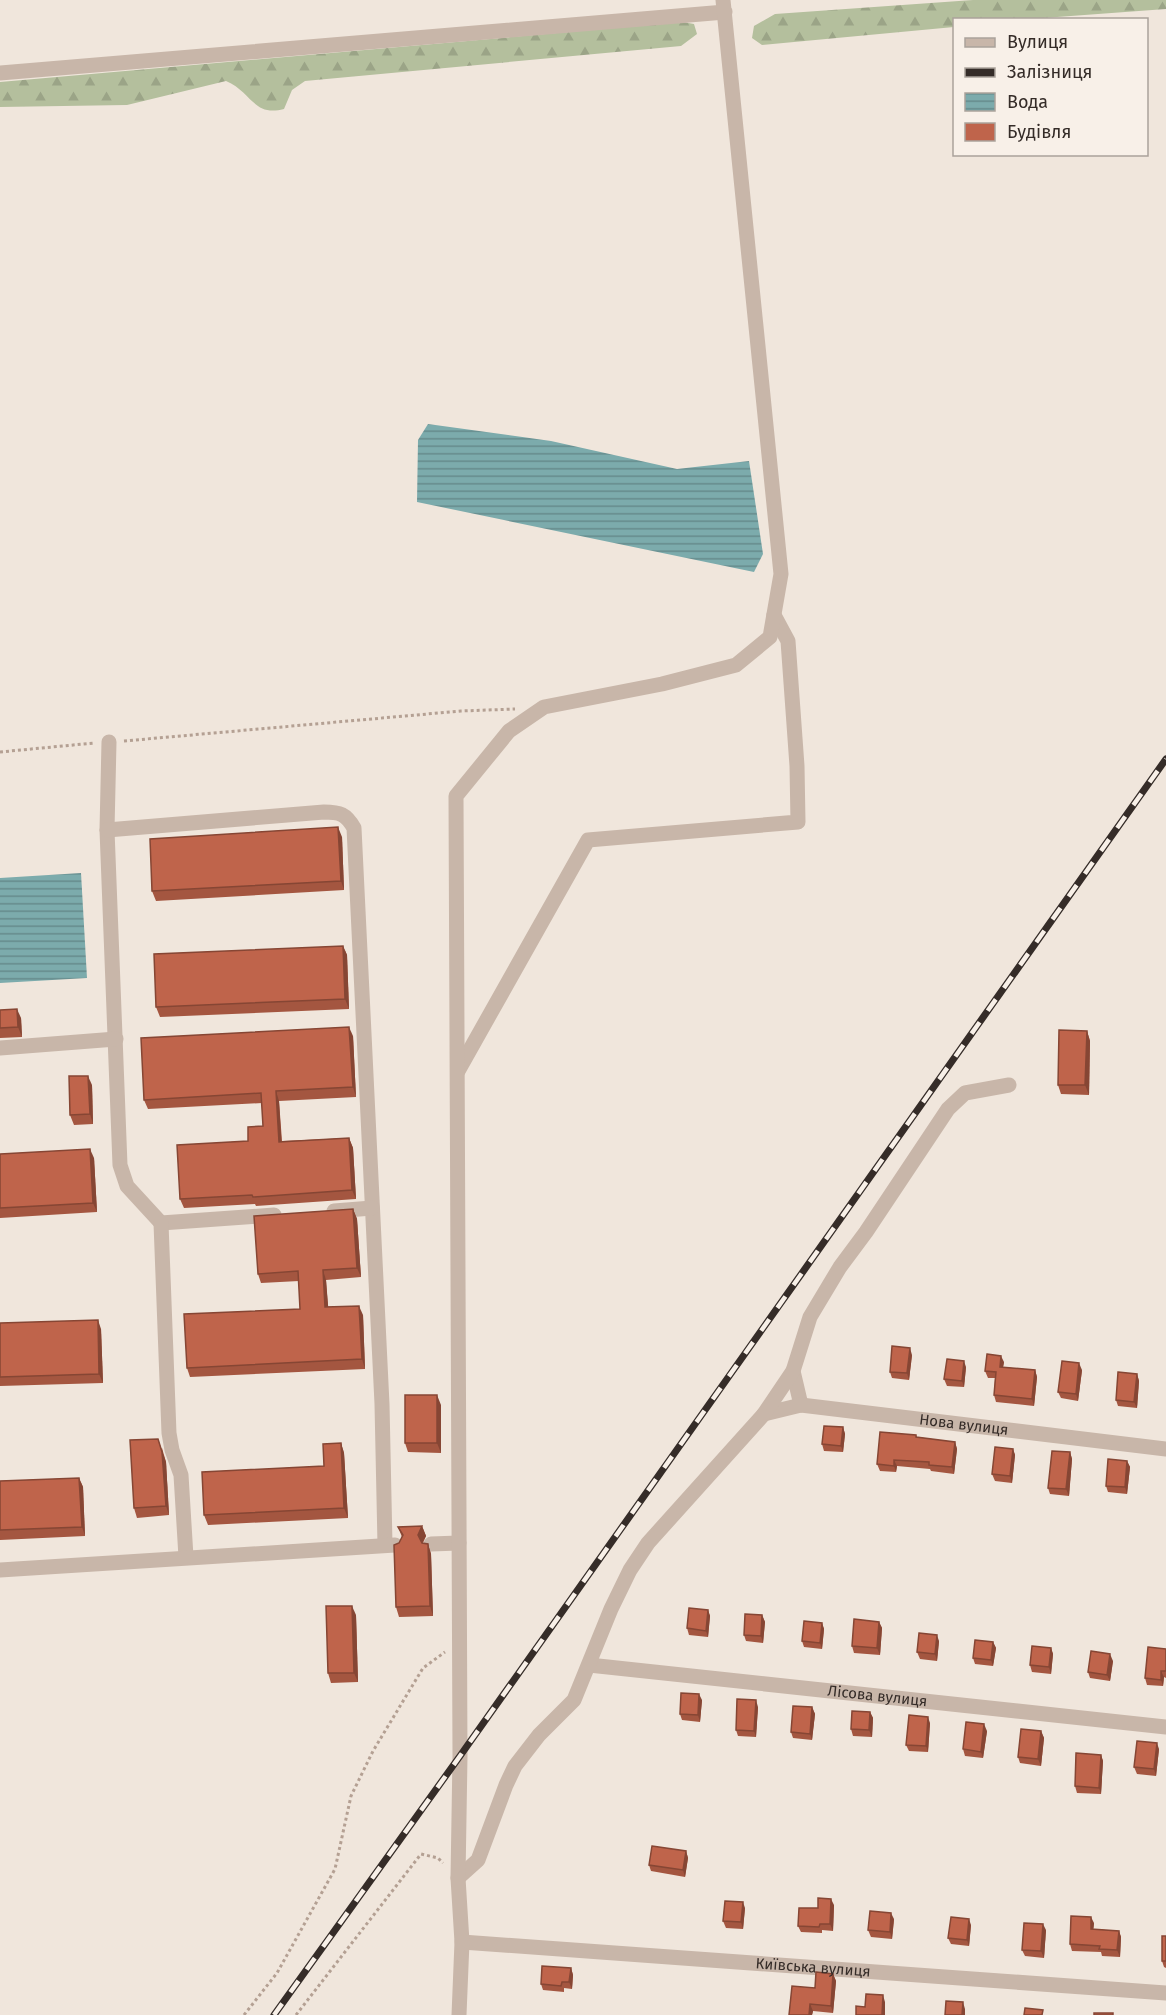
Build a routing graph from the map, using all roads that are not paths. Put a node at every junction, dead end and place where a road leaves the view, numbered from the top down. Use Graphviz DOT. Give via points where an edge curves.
graph roads {
  1 [pos="724,6"];
  2 [pos="0,73"];
  3 [pos="774,615"];
  4 [pos="109,742"];
  5 [pos="107,830"];
  6 [pos="116,1040"];
  7 [pos="0,1047"];
  8 [pos="457,1074"];
  9 [pos="1009,1085"];
  10 [pos="372,1208"];
  11 [pos="314,1212"];
  12 [pos="290,1214"];
  13 [pos="161,1223"];
  14 [pos="793,1371"];
  15 [pos="801,1405"];
  16 [pos="764,1414"];
  17 [pos="1166,1449"];
  18 [pos="431,1544"];
  19 [pos="459,1544"];
  20 [pos="186,1557"];
  21 [pos="0,1570"];
  22 [pos="589,1665"];
  23 [pos="1166,1727"];
  24 [pos="458,1878"];
  25 [pos="462,1942"];
  26 [pos="1166,1993"];
  27 [pos="459,2015"];
  1 -- 2 [label="street"];
  1 -- 3 [label="street" via="781,574"];
  3 -- 8 [label="street" via="770,637 736,665 544,707 509,731 456,796"];
  3 -- 8 [label="street" via="788,641 798,822 588,840"];
  4 -- 5 [label="street"];
  5 -- 6 [label="street"];
  5 -- 10 [label="street" via="324,812 340,812 348,818 354,828"];
  6 -- 7 [label="street"];
  6 -- 13 [label="street" via="120,1165 127,1186"];
  8 -- 19 [label="street"];
  9 -- 14 [label="street" via="965,1093 948,1109 810,1317"];
  10 -- 11 [label="street"];
  10 -- 20 [label="street" via="391,1545"];
  12 -- 13 [label="street"];
  13 -- 20 [label="street" via="169,1433 181,1475"];
  14 -- 15 [label="street"];
  14 -- 16 [label="street"];
  15 -- 16 [label="street, Нова вулиця"];
  15 -- 17 [label="street, Нова вулиця"];
  16 -- 22 [label="street" via="648,1543 611,1609"];
  18 -- 19 [label="street"];
  19 -- 24 [label="street"];
  20 -- 21 [label="street"];
  22 -- 23 [label="street, Лісова вулиця"];
  22 -- 24 [label="street" via="574,1700 515,1766 478,1860"];
  24 -- 25 [label="street"];
  25 -- 26 [label="street, Київська вулиця"];
  25 -- 27 [label="street"];
}
